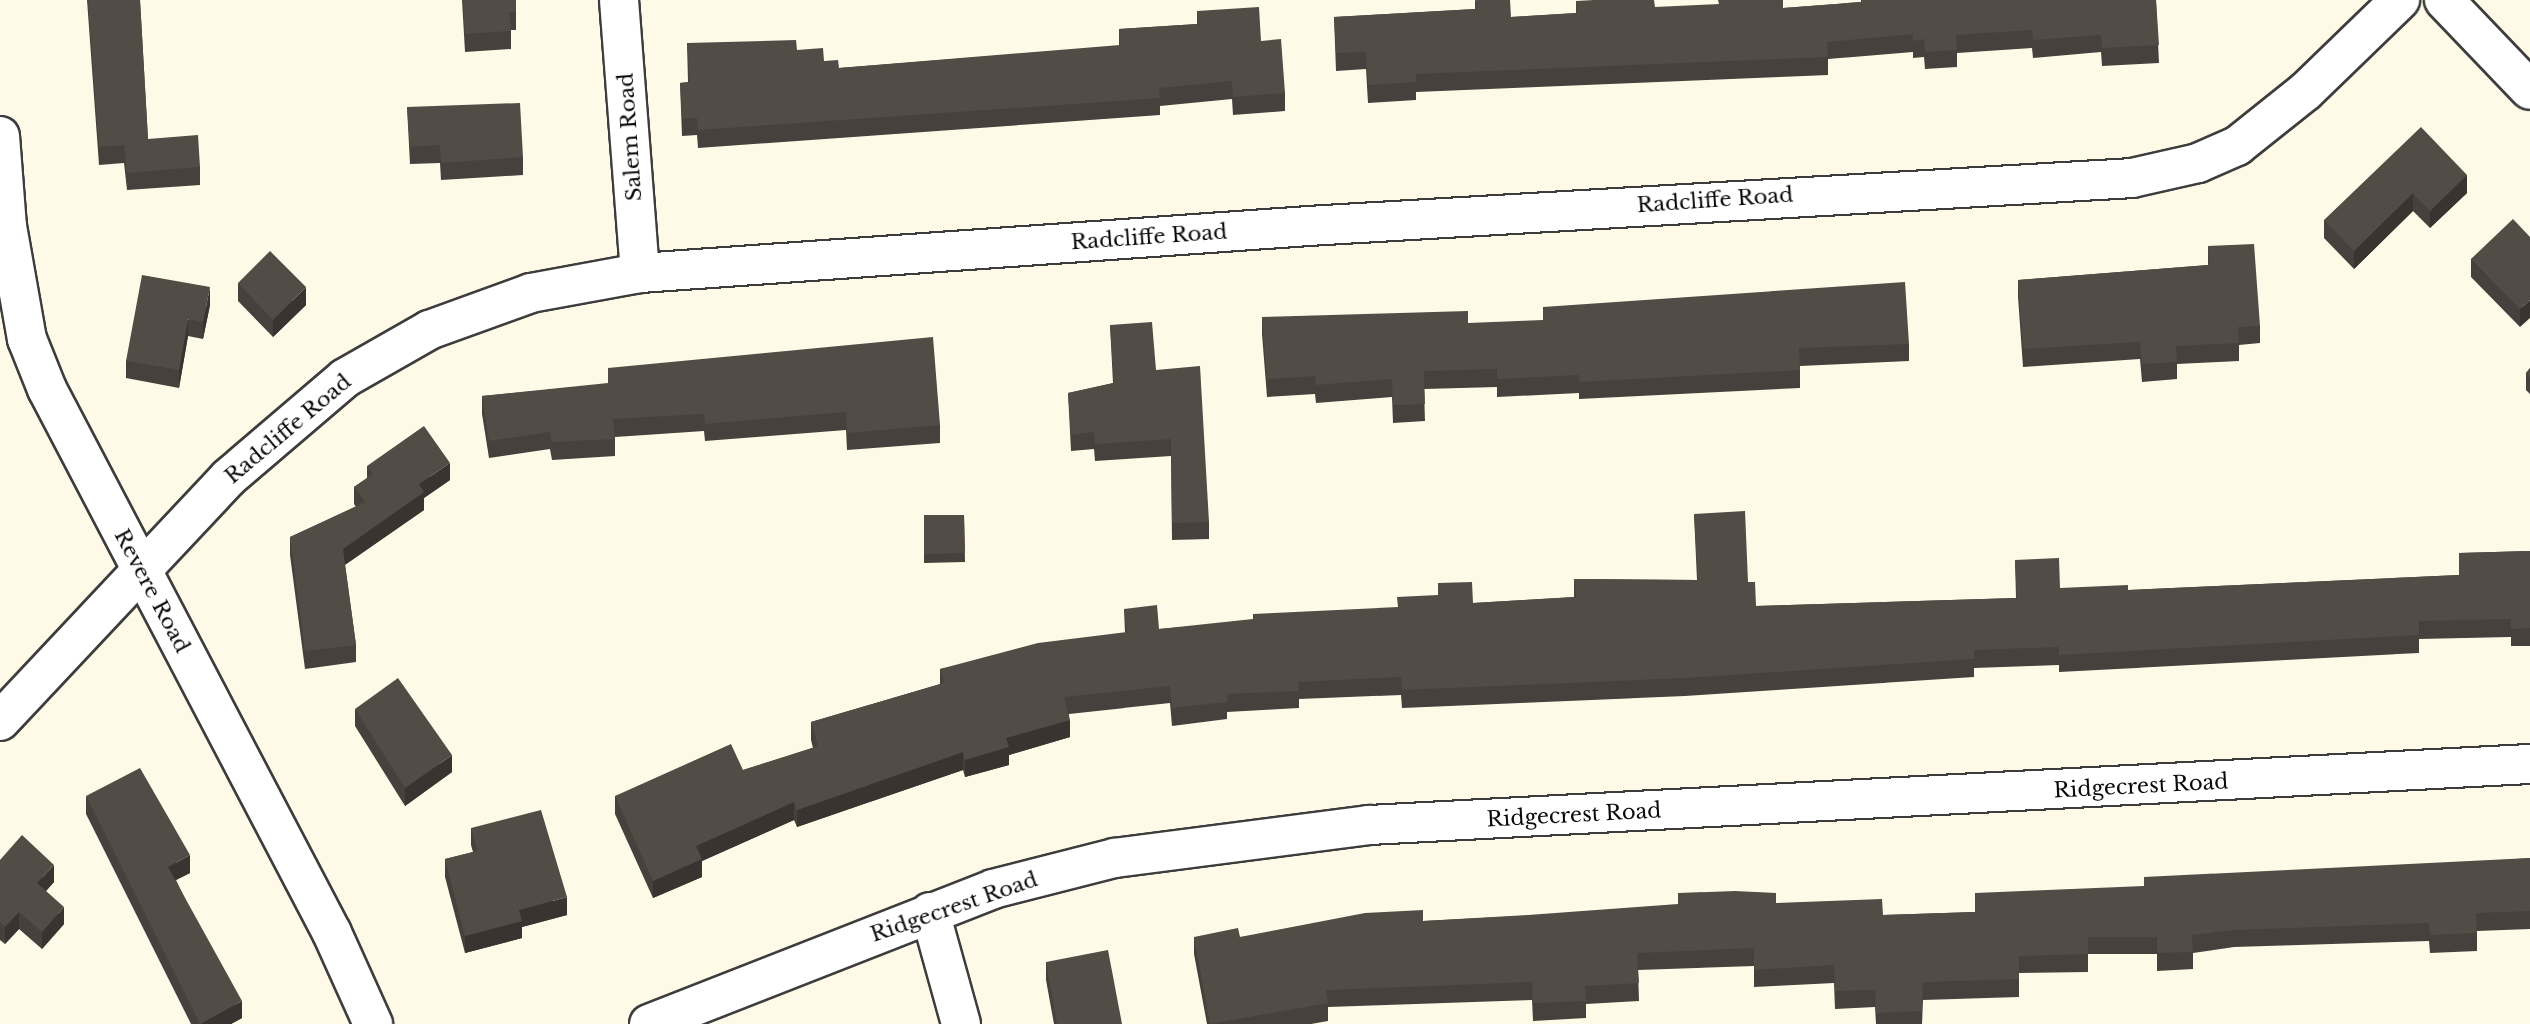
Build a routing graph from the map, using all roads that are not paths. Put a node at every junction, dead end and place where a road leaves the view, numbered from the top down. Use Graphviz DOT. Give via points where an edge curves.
graph roads {
  1 [pos="619,0"];
  2 [pos="2400,0"];
  3 [pos="2444,0"];
  4 [pos="2530,90"];
  5 [pos="0,135"];
  6 [pos="640,273"];
  7 [pos="141,570"];
  8 [pos="0,721"];
  9 [pos="2530,764"];
  10 [pos="930,912"];
  11 [pos="373,1024"];
  12 [pos="649,1024"];
  13 [pos="961,1024"];
  1 -- 6 [label="street, Salem Road"];
  2 -- 6 [label="street, Radcliffe Road" via="2306,91 2237,146 2198,163 2132,178 1308,226"];
  3 -- 4 [label="street"];
  5 -- 7 [label="street, Revere Road" via="7,226 27,338"];
  6 -- 7 [label="street, Radcliffe Road" via="531,293 455,320 345,379 228,478"];
  7 -- 8 [label="street, Radcliffe Road"];
  7 -- 11 [label="street, Revere Road" via="332,933"];
  9 -- 10 [label="street, Ridgecrest Road" via="1369,825 1115,858"];
  10 -- 12 [label="street, Ridgecrest Road"];
  10 -- 13 [label="street"];
}
